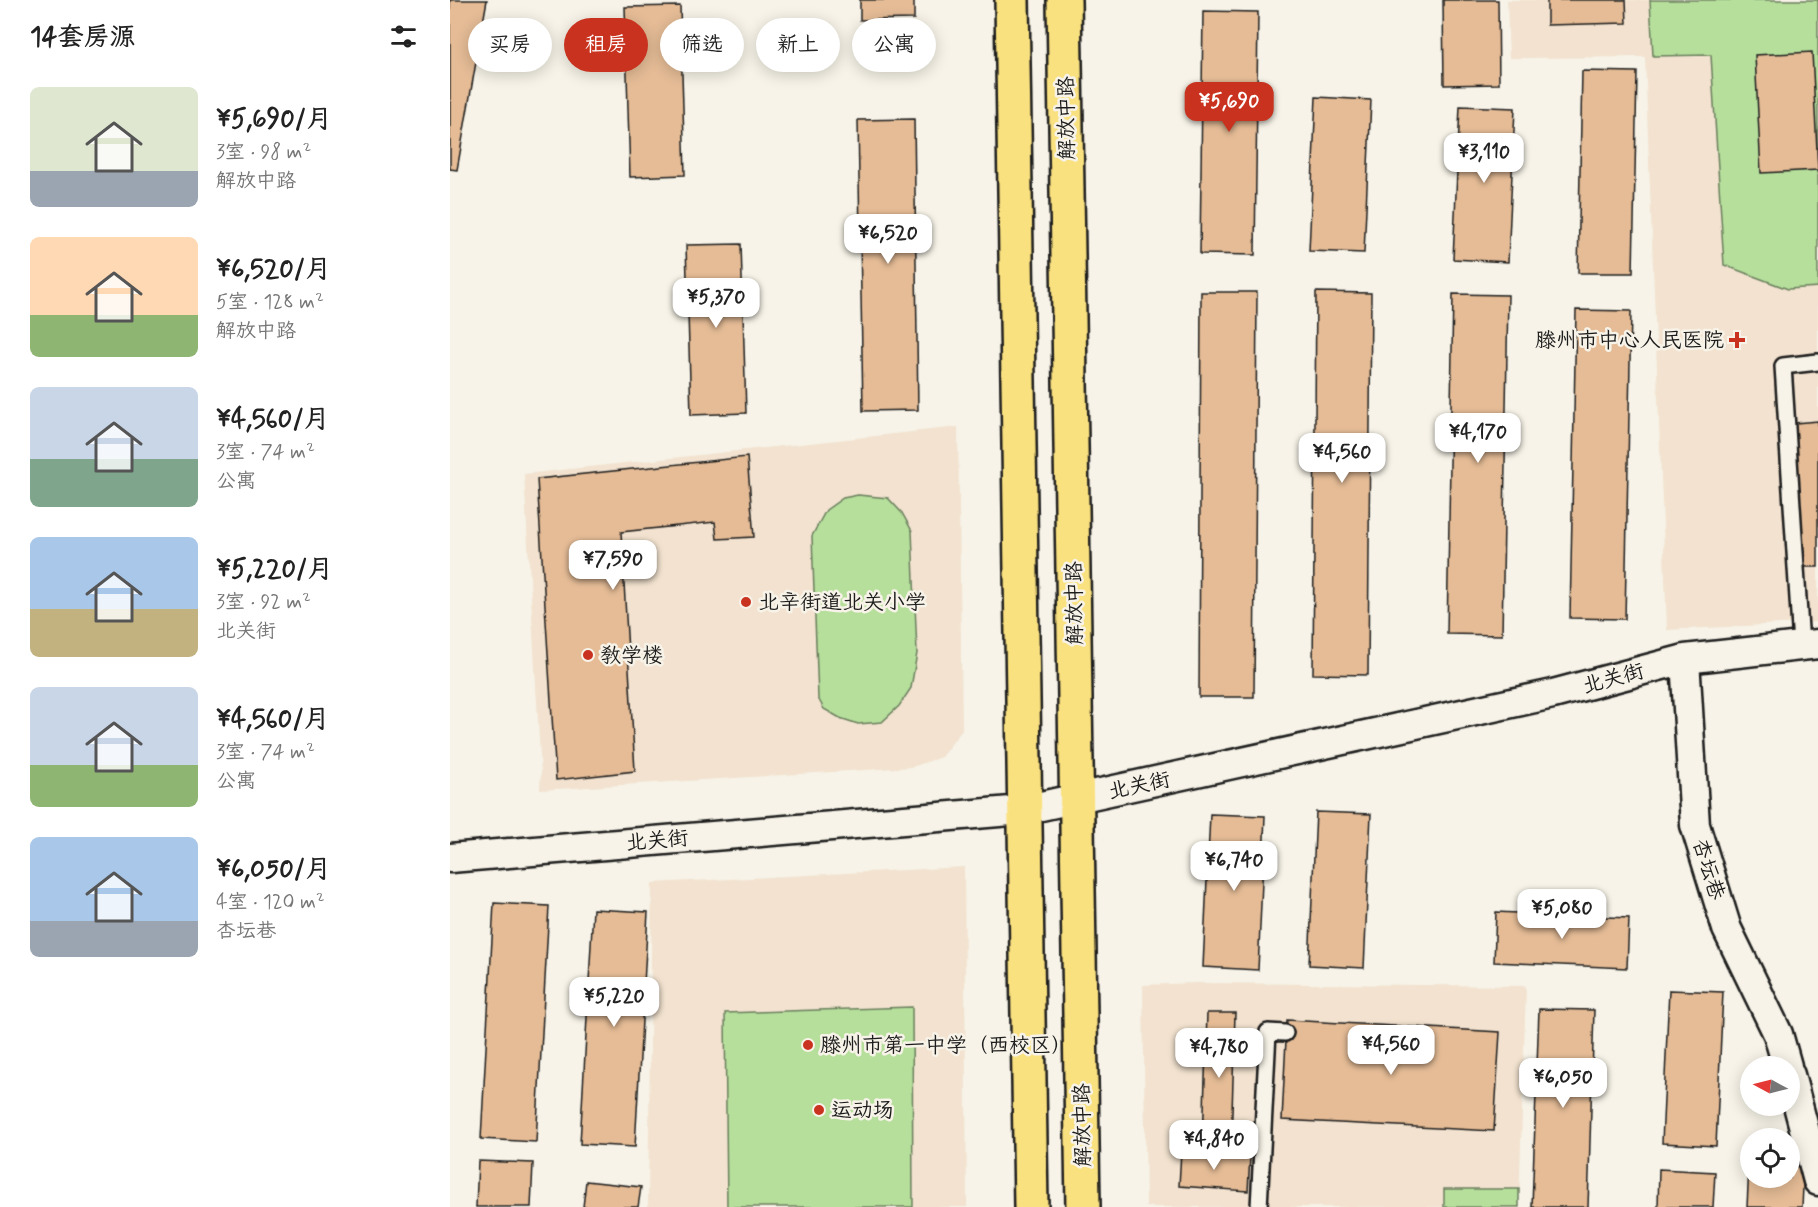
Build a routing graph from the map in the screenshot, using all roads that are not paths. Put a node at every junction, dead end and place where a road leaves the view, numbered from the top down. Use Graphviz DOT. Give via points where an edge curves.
graph roads {
  1 [pos="1012,0"];
  2 [pos="1064,0"];
  3 [pos="1818,362"];
  4 [pos="1809,644"];
  5 [pos="1686,659"];
  6 [pos="1078,799"];
  7 [pos="1023,810"];
  8 [pos="450,858"];
  9 [pos="1285,1033"];
  10 [pos="1784,1056"];
  11 [pos="1800,1113"];
  12 [pos="1818,1181"];
  13 [pos="1031,1207"];
  14 [pos="1083,1207"];
  15 [pos="1259,1207"];
  1 -- 7 [label="main road"];
  2 -- 6 [label="main road, 解放中路"];
  3 -- 4 [label="lane" via="1783,366"];
  4 -- 5 [label="street, 北关街"];
  5 -- 6 [label="street, 北关街" via="1553,694"];
  5 -- 10 [label="street, 杏坛巷" via="1695,825 1727,928 1778,1034"];
  6 -- 7 [label="street, 北关街"];
  6 -- 14 [label="main road, 解放中路"];
  7 -- 8 [label="street, 北关街"];
  7 -- 13 [label="main road"];
  9 -- 15 [label="lane" via="1268,1032"];
  11 -- 12 [label="street"];
}
